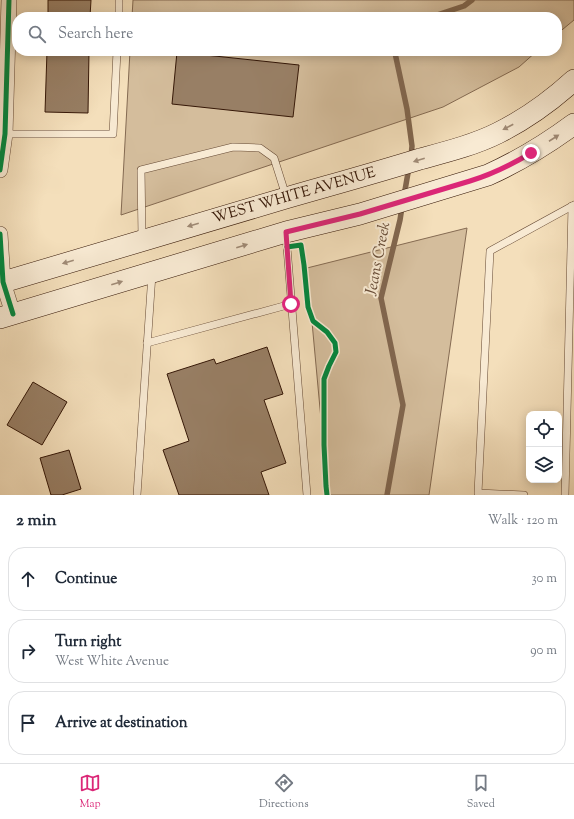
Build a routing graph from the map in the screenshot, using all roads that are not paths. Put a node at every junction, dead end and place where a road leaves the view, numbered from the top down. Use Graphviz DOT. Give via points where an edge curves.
graph roads {
  1 [pos="9,0"];
  2 [pos="120,0"];
  3 [pos="119,12"];
  4 [pos="117,56"];
  5 [pos="574,80"];
  6 [pos="574,124"];
  7 [pos="5,134"];
  8 [pos="0,170"];
  9 [pos="287,198"];
  10 [pos="573,205"];
  11 [pos="286,232"];
  12 [pos="0,234"];
  13 [pos="142,240"];
  14 [pos="153,272"];
  15 [pos="2,282"];
  16 [pos="291,304"];
  17 [pos="6,316"];
  18 [pos="147,343"];
  19 [pos="137,495"];
  20 [pos="307,495"];
  21 [pos="524,495"];
  22 [pos="564,495"];
  1 -- 7 [label="street"];
  2 -- 3 [label="lane"];
  4 -- 7 [label="lane" via="112,134"];
  5 -- 9 [label="main road, WEST WHITE AVENUE, one-way" via="534,112 497,134"];
  11 -- 6 [label="main road, one-way" via="360,214 488,175 507,167"];
  7 -- 8 [label="street"];
  9 -- 13 [label="main road, WEST WHITE AVENUE, one-way"];
  9 -- 13 [label="lane" via="274,158 260,148 233,147 140,170"];
  10 -- 21 [label="lane" via="490,251 478,493"];
  10 -- 22 [label="lane"];
  14 -- 11 [label="main road, one-way"];
  11 -- 16 [label="lane"];
  12 -- 15 [label="street"];
  13 -- 14 [label="main road"];
  13 -- 15 [label="main road, WEST WHITE AVENUE, one-way"];
  17 -- 14 [label="main road, one-way"];
  14 -- 18 [label="lane"];
  15 -- 17 [label="street"];
  16 -- 18 [label="lane"];
  16 -- 20 [label="lane"];
  18 -- 19 [label="lane"];
}
